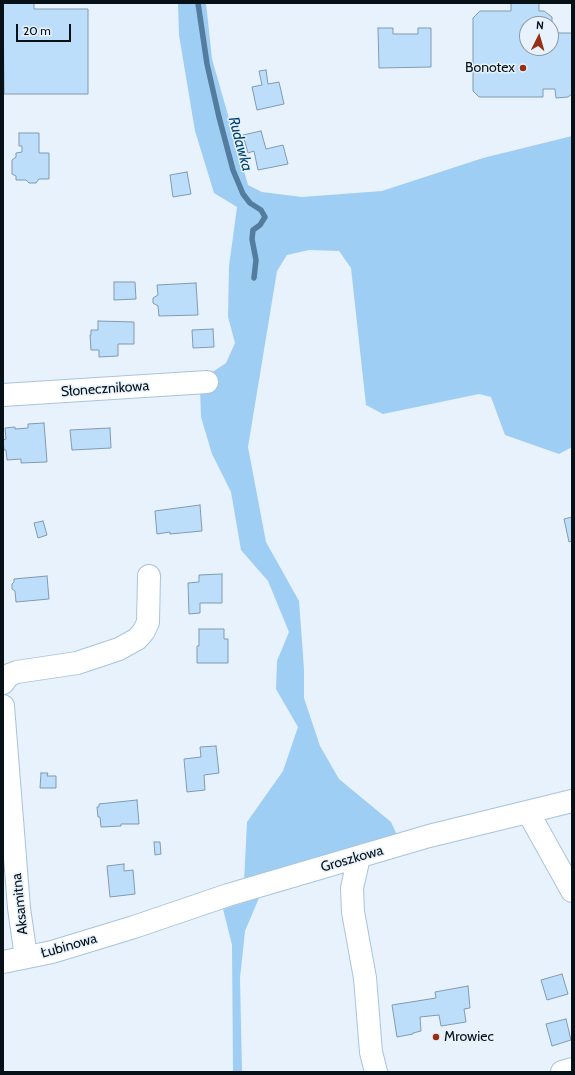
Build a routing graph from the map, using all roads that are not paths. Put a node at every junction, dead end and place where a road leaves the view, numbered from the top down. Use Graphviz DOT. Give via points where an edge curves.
graph roads {
  1 [pos="207,382"];
  2 [pos="3,395"];
  3 [pos="149,576"];
  4 [pos="3,683"];
  5 [pos="3,706"];
  6 [pos="572,801"];
  7 [pos="528,812"];
  8 [pos="359,857"];
  9 [pos="572,892"];
  10 [pos="134,927"];
  11 [pos="26,957"];
  12 [pos="3,962"];
  13 [pos="572,1069"];
  14 [pos="376,1072"];
  15 [pos="562,1072"];
  1 -- 2 [label="street, Słonecznikowa"];
  3 -- 4 [label="street" via="148,622 144,632 137,639 119,649 77,663 17,672 9,675"];
  5 -- 11 [label="street, Aksamitna" via="19,908"];
  6 -- 7 [label="street, Groszkowa"];
  7 -- 8 [label="street, Groszkowa" via="429,836"];
  7 -- 9 [label="street"];
  8 -- 10 [label="street, Groszkowa" via="228,895"];
  8 -- 14 [label="street" via="352,888 353,912 365,978 371,1052"];
  10 -- 11 [label="street, Łubinowa" via="52,952"];
  11 -- 12 [label="street, Łubinowa"];
  13 -- 15 [label="street"];
}
